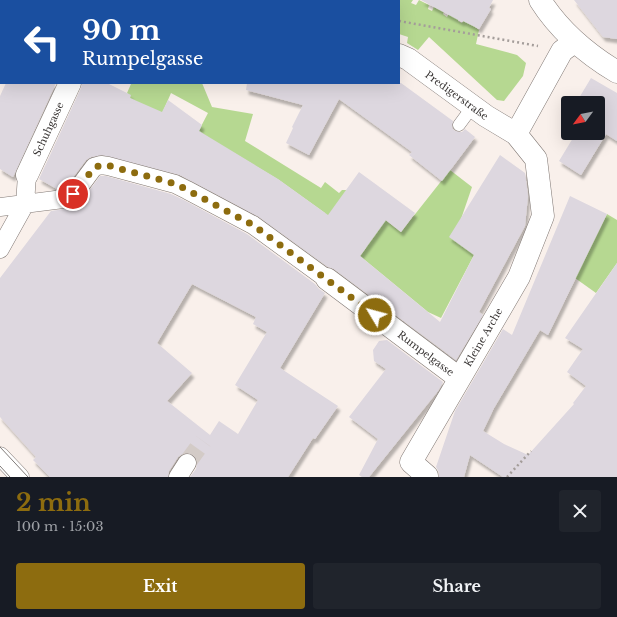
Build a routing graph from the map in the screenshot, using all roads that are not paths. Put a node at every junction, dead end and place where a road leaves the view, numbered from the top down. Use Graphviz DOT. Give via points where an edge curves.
graph roads {
  1 [pos="540,0"];
  2 [pos="568,47"];
  3 [pos="400,55"];
  4 [pos="617,72"];
  5 [pos="70,84"];
  6 [pos="473,106"];
  7 [pos="459,125"];
  8 [pos="516,134"];
  9 [pos="27,175"];
  10 [pos="539,184"];
  11 [pos="25,204"];
  12 [pos="0,207"];
  13 [pos="0,249"];
  14 [pos="327,279"];
  15 [pos="459,378"];
  16 [pos="0,456"];
  17 [pos="428,476"];
  18 [pos="20,477"];
  1 -- 2 [label="street"];
  2 -- 4 [label="street"];
  2 -- 8 [label="street"];
  3 -- 6 [label="street, Predigerstraße"];
  5 -- 9 [label="street, Schuhgasse"];
  6 -- 7 [label="lane"];
  6 -- 8 [label="street, Predigerstraße"];
  8 -- 10 [label="street, Predigerstraße" via="536,159"];
  9 -- 11 [label="street"];
  10 -- 15 [label="street, Kleine Arche" via="543,216 519,277"];
  11 -- 12 [label="street"];
  11 -- 13 [label="street"];
  11 -- 14 [label="street, Rumpelgasse" via="74,196 94,168 101,165 110,166 176,184 253,225"];
  14 -- 15 [label="street, Rumpelgasse"];
  15 -- 17 [label="street, Kleine Arche" via="411,462"];
  16 -- 18 [label="street"];
}
